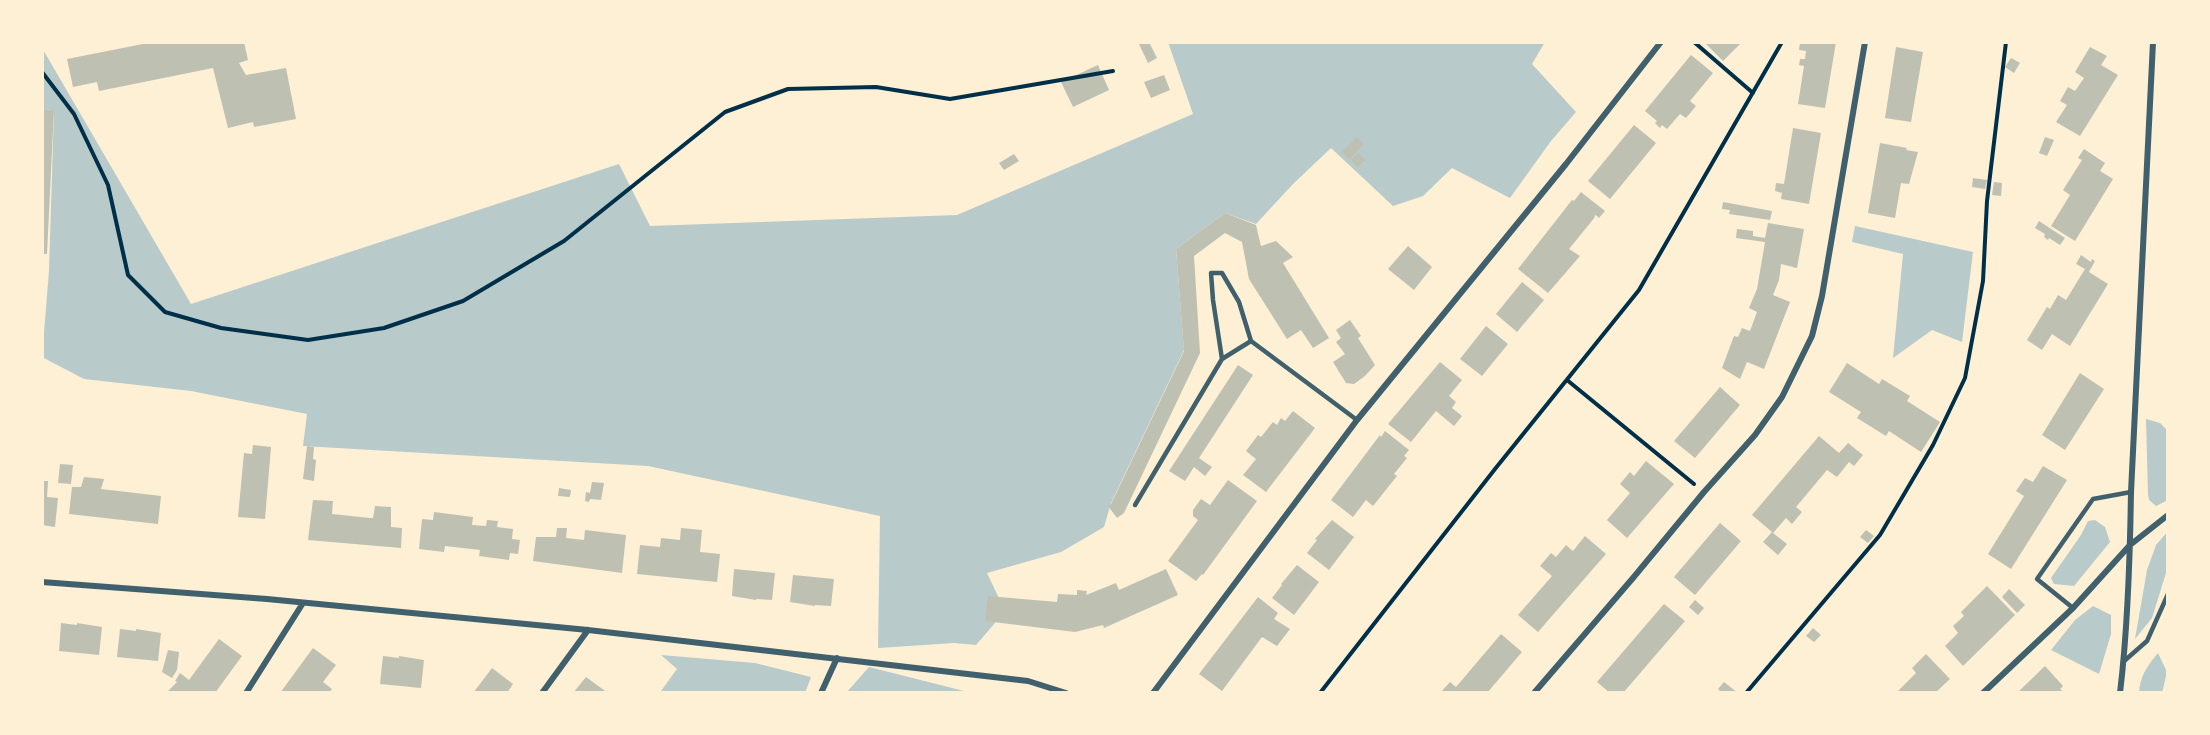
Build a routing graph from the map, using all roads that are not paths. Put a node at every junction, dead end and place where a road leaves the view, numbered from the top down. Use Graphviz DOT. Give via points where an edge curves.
graph roads {
  1 [pos="1661,42"];
  2 [pos="1865,42"];
  3 [pos="2153,42"];
  4 [pos="1251,341"];
  5 [pos="1222,360"];
  6 [pos="1357,420"];
  7 [pos="2131,492"];
  8 [pos="1135,505"];
  9 [pos="2168,514"];
  10 [pos="2130,545"];
  11 [pos="42,582"];
  12 [pos="2168,594"];
  13 [pos="303,603"];
  14 [pos="2073,608"];
  15 [pos="588,630"];
  16 [pos="837,658"];
  17 [pos="2123,662"];
  18 [pos="246,693"];
  19 [pos="542,693"];
  20 [pos="821,693"];
  21 [pos="1066,693"];
  22 [pos="1153,693"];
  23 [pos="1534,693"];
  24 [pos="1983,693"];
  25 [pos="2120,693"];
  1 -- 6 [label="street"];
  2 -- 23 [label="street" via="1822,296 1812,336 1782,397 1755,435"];
  3 -- 7 [label="street"];
  4 -- 5 [label="lane"];
  4 -- 5 [label="lane" via="1239,302 1222,273 1211,273"];
  4 -- 6 [label="lane"];
  5 -- 8 [label="lane"];
  6 -- 22 [label="street"];
  7 -- 10 [label="street"];
  7 -- 14 [label="lane" via="2093,500 2037,579"];
  9 -- 10 [label="street"];
  10 -- 14 [label="street"];
  10 -- 17 [label="street"];
  11 -- 13 [label="street"];
  12 -- 17 [label="lane" via="2147,641"];
  13 -- 15 [label="street"];
  13 -- 18 [label="street"];
  14 -- 24 [label="street"];
  15 -- 16 [label="street"];
  15 -- 19 [label="street"];
  16 -- 20 [label="street"];
  16 -- 21 [label="street" via="1028,681"];
  17 -- 25 [label="street"];
}
